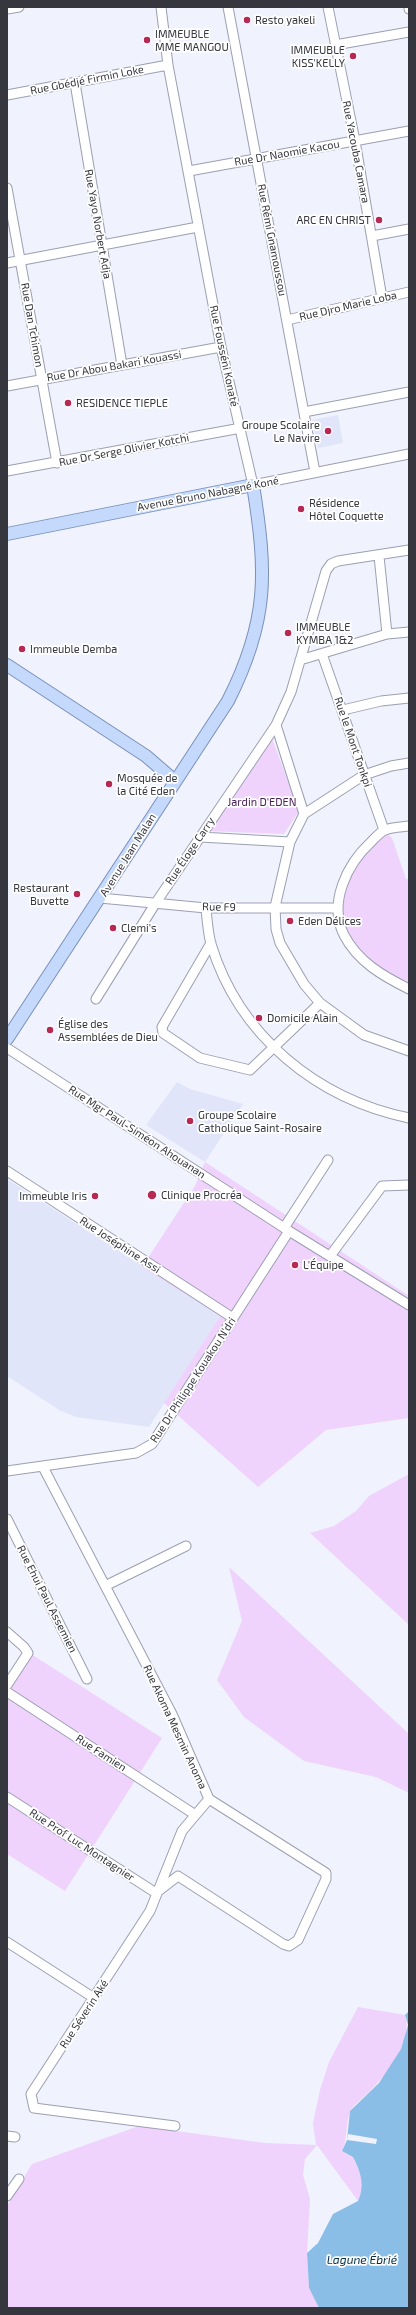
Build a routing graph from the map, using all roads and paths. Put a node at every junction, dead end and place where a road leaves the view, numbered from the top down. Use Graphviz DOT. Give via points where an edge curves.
graph roads {
  1 [pos="19,7"];
  2 [pos="161,7"];
  3 [pos="228,7"];
  4 [pos="328,7"];
  5 [pos="7,9"];
  6 [pos="409,32"];
  7 [pos="335,45"];
  8 [pos="168,65"];
  9 [pos="75,83"];
  10 [pos="7,95"];
  11 [pos="409,131"];
  12 [pos="355,141"];
  13 [pos="256,159"];
  14 [pos="189,171"];
  15 [pos="7,188"];
  16 [pos="198,227"];
  17 [pos="409,229"];
  18 [pos="372,236"];
  19 [pos="102,246"];
  20 [pos="20,261"];
  21 [pos="7,263"];
  22 [pos="409,292"];
  23 [pos="382,298"];
  24 [pos="287,320"];
  25 [pos="221,347"];
  26 [pos="122,365"];
  27 [pos="41,380"];
  28 [pos="7,386"];
  29 [pos="409,392"];
  30 [pos="304,412"];
  31 [pos="241,428"];
  32 [pos="409,454"];
  33 [pos="57,463"];
  34 [pos="7,472"];
  35 [pos="314,472"];
  36 [pos="253,485"];
  37 [pos="7,534"];
  38 [pos="409,550"];
  39 [pos="379,556"];
  40 [pos="409,632"];
  41 [pos="387,634"];
  42 [pos="322,654"];
  43 [pos="300,660"];
  44 [pos="7,665"];
  45 [pos="409,698"];
  46 [pos="343,710"];
  47 [pos="276,725"];
  48 [pos="409,763"];
  49 [pos="364,775"];
  50 [pos="176,781"];
  51 [pos="304,814"];
  52 [pos="409,826"];
  53 [pos="384,830"];
  54 [pos="200,837"];
  55 [pos="290,842"];
  56 [pos="100,898"];
  57 [pos="155,904"];
  58 [pos="275,907"];
  59 [pos="206,908"];
  60 [pos="338,908"];
  61 [pos="211,943"];
  62 [pos="409,989"];
  63 [pos="96,999"];
  64 [pos="320,1003"];
  65 [pos="7,1039"];
  66 [pos="274,1047"];
  67 [pos="7,1048"];
  68 [pos="409,1051"];
  69 [pos="409,1118"];
  70 [pos="328,1160"];
  71 [pos="7,1171"];
  72 [pos="409,1185"];
  73 [pos="286,1230"];
  74 [pos="330,1256"];
  75 [pos="409,1305"];
  76 [pos="233,1318"];
  77 [pos="43,1467"];
  78 [pos="7,1471"];
  79 [pos="7,1520"];
  80 [pos="186,1546"];
  81 [pos="105,1586"];
  82 [pos="7,1632"];
  83 [pos="87,1679"];
  84 [pos="7,1685"];
  85 [pos="7,1692"];
  86 [pos="7,1798"];
  87 [pos="209,1798"];
  88 [pos="194,1814"];
  89 [pos="156,1893"];
  90 [pos="7,1942"];
  91 [pos="94,1998"];
  92 [pos="175,2126"];
  93 [pos="19,2179"];
  94 [pos="7,2196"];
  1 -- 5 [label="street"];
  2 -- 8 [label="street, Rue Fousséni Konaté"];
  3 -- 13 [label="street, Rue Rémi Gnamoussou"];
  4 -- 7 [label="street, Rue Yacouba Camara"];
  6 -- 7 [label="street"];
  7 -- 12 [label="street, Rue Yacouba Camara"];
  8 -- 9 [label="street, Rue Gbédjé Firmin Loke"];
  8 -- 14 [label="street, Rue Fousséni Konaté"];
  9 -- 10 [label="street, Rue Gbédjé Firmin Loke"];
  9 -- 19 [label="street, Rue Yayo Norbert Adja"];
  11 -- 12 [label="street, Rue Dr Naomie Kacou"];
  12 -- 13 [label="street, Rue Dr Naomie Kacou"];
  12 -- 18 [label="street, Rue Yacouba Camara"];
  13 -- 14 [label="street, Rue Dr Naomie Kacou"];
  13 -- 24 [label="street, Rue Rémi Gnamoussou"];
  14 -- 16 [label="street, Rue Fousséni Konaté"];
  15 -- 20 [label="street, Rue Dan Tchimon"];
  16 -- 19 [label="street"];
  16 -- 25 [label="street, Rue Fousséni Konaté"];
  17 -- 18 [label="street"];
  18 -- 23 [label="street, Rue Yacouba Camara"];
  19 -- 20 [label="street"];
  19 -- 26 [label="street, Rue Yayo Norbert Adja"];
  20 -- 21 [label="street"];
  20 -- 27 [label="street, Rue Dan Tchimon"];
  22 -- 23 [label="street, Rue Djro Marie Loba"];
  23 -- 24 [label="street, Rue Djro Marie Loba"];
  24 -- 30 [label="street, Rue Rémi Gnamoussou"];
  25 -- 26 [label="street, Rue Dr Abou Bakari Kouassi"];
  25 -- 31 [label="street, Rue Fousséni Konaté"];
  26 -- 27 [label="street, Rue Dr Abou Bakari Kouassi"];
  27 -- 28 [label="street, Rue Dr Abou Bakari Kouassi"];
  27 -- 33 [label="street, Rue Dan Tchimon"];
  29 -- 30 [label="street"];
  30 -- 35 [label="street, Rue Rémi Gnamoussou"];
  31 -- 33 [label="street, Rue Dr Serge Olivier Kotchi"];
  31 -- 36 [label="street, Rue Fousséni Konaté"];
  32 -- 35 [label="street, Avenue Bruno Nabagné Koné"];
  33 -- 34 [label="street, Rue Dr Serge Olivier Kotchi"];
  35 -- 36 [label="street, Avenue Bruno Nabagné Koné"];
  36 -- 37 [label="main road, Avenue Bruno Nabagné Koné"];
  36 -- 50 [label="main road, Rue Fousséni Konaté" via="263,565 263,591 257,632 242,674 228,701"];
  38 -- 39 [label="street"];
  39 -- 41 [label="street"];
  39 -- 43 [label="street, Rue Éloge Carry" via="331,564 326,571"];
  40 -- 41 [label="street"];
  41 -- 42 [label="street"];
  42 -- 43 [label="street"];
  42 -- 46 [label="street, Rue le Mont Tonkpi"];
  43 -- 47 [label="street, Rue Éloge Carry" via="291,692"];
  44 -- 50 [label="main road" via="146,756"];
  45 -- 46 [label="street" via="381,701"];
  46 -- 49 [label="street, Rue le Mont Tonkpi"];
  47 -- 51 [label="street"];
  47 -- 54 [label="street, Rue Éloge Carry"];
  48 -- 49 [label="street"];
  49 -- 51 [label="street"];
  49 -- 53 [label="street, Rue le Mont Tonkpi"];
  50 -- 56 [label="main road, Avenue Jean Malan"];
  51 -- 55 [label="street"];
  52 -- 53 [label="street"];
  53 -- 60 [label="street" via="358,853 346,874"];
  54 -- 55 [label="street"];
  54 -- 57 [label="street, Rue Éloge Carry"];
  55 -- 58 [label="street"];
  56 -- 57 [label="street, Rue F9"];
  56 -- 65 [label="main road, Avenue Jean Malan"];
  57 -- 59 [label="street, Rue F9"];
  57 -- 63 [label="street, Rue Éloge Carry"];
  58 -- 59 [label="street, Rue F9"];
  58 -- 60 [label="street, Rue F9"];
  58 -- 64 [label="street" via="276,929 280,943 304,984"];
  59 -- 61 [label="street"];
  60 -- 62 [label="street" via="344,934 362,960 385,977"];
  61 -- 66 [label="street" via="234,994 252,1022"];
  61 -- 66 [label="street" via="162,1027 163,1033 200,1058 245,1070 256,1067"];
  64 -- 66 [label="street"];
  64 -- 68 [label="street" via="364,1036"];
  66 -- 69 [label="street" via="302,1073 327,1088 356,1103"];
  67 -- 73 [label="street, Rue Mgr Paul-Siméon Ahouanan"];
  70 -- 73 [label="street, Rue Dr Philippe Kouakou N'dri"];
  71 -- 76 [label="street, Rue Joséphine Assi"];
  72 -- 74 [label="street" via="382,1186"];
  73 -- 74 [label="street, Rue Mgr Paul-Siméon Ahouanan"];
  73 -- 76 [label="street, Rue Dr Philippe Kouakou N'dri"];
  74 -- 75 [label="street, Rue Mgr Paul-Siméon Ahouanan"];
  76 -- 77 [label="street, Rue Dr Philippe Kouakou N'dri" via="152,1444 136,1453"];
  77 -- 78 [label="street, Rue Dr Philippe Kouakou N'dri"];
  77 -- 81 [label="street, Rue Akoma Mesmin Anoma"];
  79 -- 83 [label="street, Rue Ehui Paul Assemien"];
  80 -- 81 [label="street"];
  81 -- 87 [label="street, Rue Akoma Mesmin Anoma" via="172,1714"];
  82 -- 84 [label="street" via="28,1653"];
  85 -- 88 [label="street, Rue Famien"];
  86 -- 89 [label="street, Rue Prof Luc Montagnier"];
  87 -- 88 [label="street, Rue Séverin Aké"];
  87 -- 89 [label="street, Rue Akoma Mesmin Anoma" via="326,1873 326,1880 298,1940 289,1946 283,1944 178,1876"];
  88 -- 89 [label="street, Rue Séverin Aké" via="182,1831"];
  89 -- 91 [label="street, Rue Séverin Aké" via="150,1911"];
  90 -- 91 [label="street"];
  91 -- 92 [label="street, Rue Séverin Aké" via="31,2094 34,2108"];
  93 -- 94 [label="street"];
}
